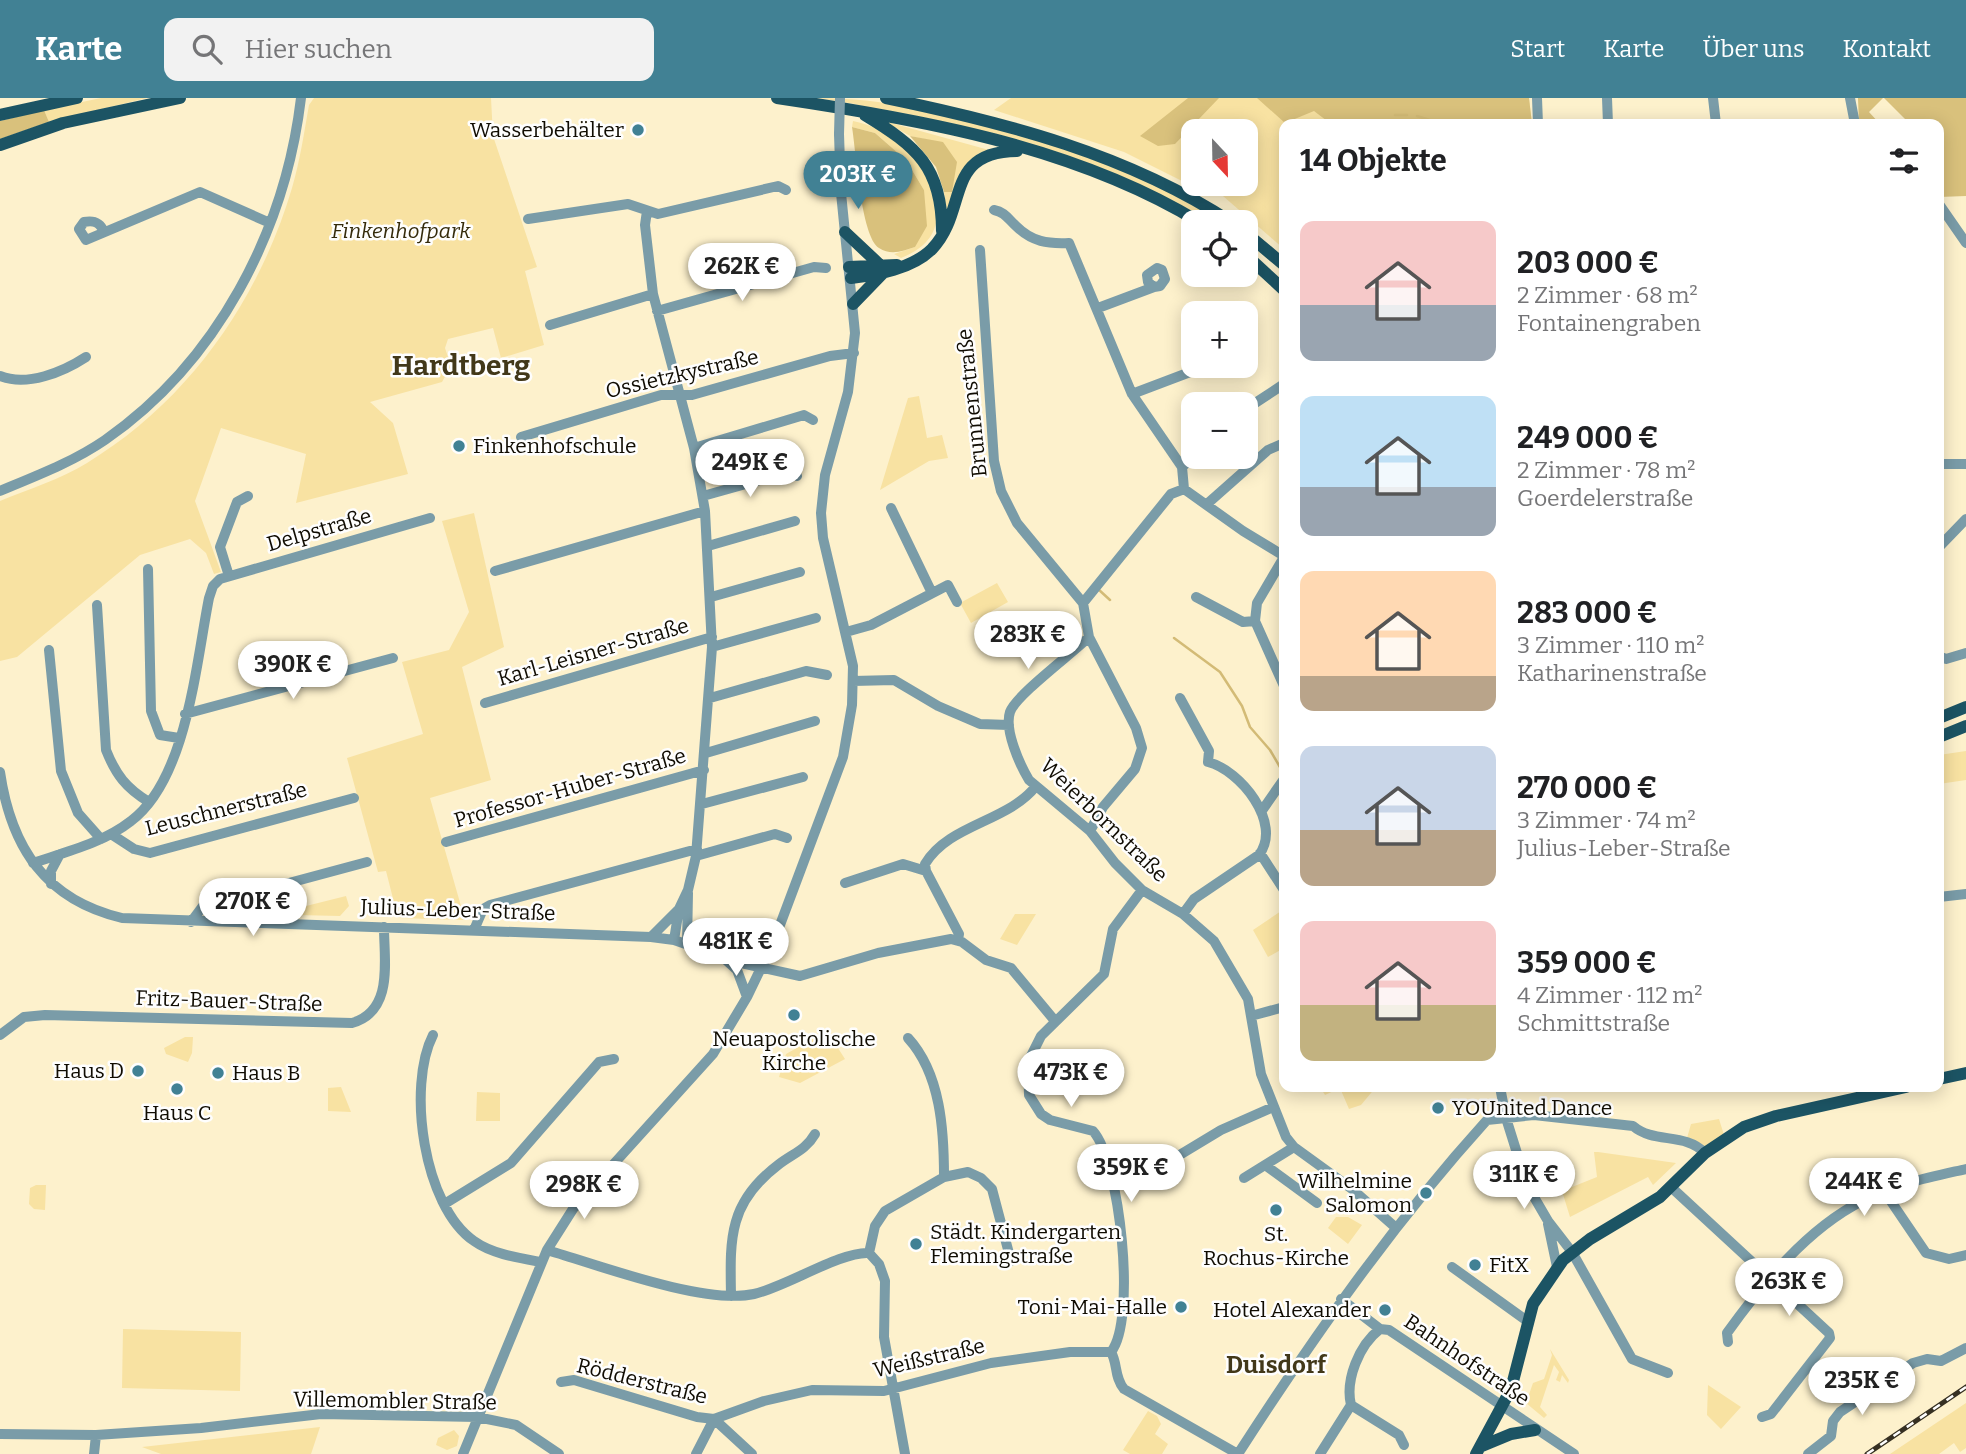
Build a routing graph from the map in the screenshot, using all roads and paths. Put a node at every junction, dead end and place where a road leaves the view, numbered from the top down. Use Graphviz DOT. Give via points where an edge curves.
graph roads {
  1 [pos="77,98"];
  2 [pos="180,98"];
  3 [pos="301,98"];
  4 [pos="777,98"];
  5 [pos="840,98"];
  6 [pos="886,98"];
  7 [pos="1536,98"];
  8 [pos="1607,98"];
  9 [pos="1713,98"];
  10 [pos="1850,98"];
  11 [pos="855,109"];
  12 [pos="0,115"];
  13 [pos="1538,119"];
  14 [pos="1608,119"];
  15 [pos="1715,119"];
  16 [pos="1854,119"];
  17 [pos="0,145"];
  18 [pos="1030,151"];
  19 [pos="786,190"];
  20 [pos="994,210"];
  21 [pos="1211,210"];
  22 [pos="647,211"];
  23 [pos="1944,211"];
  24 [pos="1181,213"];
  25 [pos="528,219"];
  26 [pos="270,223"];
  27 [pos="104,232"];
  28 [pos="845,232"];
  29 [pos="942,233"];
  30 [pos="1258,243"];
  31 [pos="1966,243"];
  32 [pos="980,250"];
  33 [pos="1279,261"];
  34 [pos="1258,266"];
  35 [pos="826,268"];
  36 [pos="881,268"];
  37 [pos="850,272"];
  38 [pos="1279,285"];
  39 [pos="1154,287"];
  40 [pos="653,293"];
  41 [pos="853,304"];
  42 [pos="1098,309"];
  43 [pos="657,311"];
  44 [pos="550,325"];
  45 [pos="854,353"];
  46 [pos="86,357"];
  47 [pos="1181,375"];
  48 [pos="0,376"];
  49 [pos="1279,387"];
  50 [pos="1132,394"];
  51 [pos="680,396"];
  52 [pos="1258,401"];
  53 [pos="813,420"];
  54 [pos="521,437"];
  55 [pos="1279,445"];
  56 [pos="694,448"];
  57 [pos="1944,464"];
  58 [pos="1966,464"];
  59 [pos="1181,466"];
  60 [pos="1182,469"];
  61 [pos="797,476"];
  62 [pos="1184,489"];
  63 [pos="0,491"];
  64 [pos="248,496"];
  65 [pos="703,496"];
  66 [pos="1207,504"];
  67 [pos="891,508"];
  68 [pos="705,511"];
  69 [pos="430,518"];
  70 [pos="1966,519"];
  71 [pos="795,521"];
  72 [pos="1961,530"];
  73 [pos="1944,543"];
  74 [pos="708,546"];
  75 [pos="1279,553"];
  76 [pos="1279,565"];
  77 [pos="148,569"];
  78 [pos="495,571"];
  79 [pos="800,572"];
  80 [pos="225,578"];
  81 [pos="933,593"];
  82 [pos="711,597"];
  83 [pos="1196,597"];
  84 [pos="957,602"];
  85 [pos="1083,603"];
  86 [pos="97,605"];
  87 [pos="817,618"];
  88 [pos="1255,621"];
  89 [pos="846,632"];
  90 [pos="1089,637"];
  91 [pos="712,642"];
  92 [pos="49,650"];
  93 [pos="1966,653"];
  94 [pos="393,658"];
  95 [pos="1944,658"];
  96 [pos="827,675"];
  97 [pos="1279,675"];
  98 [pos="853,681"];
  99 [pos="710,698"];
  100 [pos="1180,698"];
  101 [pos="485,703"];
  102 [pos="1966,706"];
  103 [pos="185,714"];
  104 [pos="1944,716"];
  105 [pos="815,721"];
  106 [pos="1009,725"];
  107 [pos="1966,726"];
  108 [pos="1944,735"];
  109 [pos="179,738"];
  110 [pos="706,753"];
  111 [pos="704,770"];
  112 [pos="0,772"];
  113 [pos="803,777"];
  114 [pos="1036,786"];
  115 [pos="1279,786"];
  116 [pos="354,798"];
  117 [pos="149,802"];
  118 [pos="702,804"];
  119 [pos="1261,812"];
  120 [pos="1090,831"];
  121 [pos="106,836"];
  122 [pos="787,838"];
  123 [pos="446,842"];
  124 [pos="697,853"];
  125 [pos="1260,853"];
  126 [pos="60,854"];
  127 [pos="367,862"];
  128 [pos="33,863"];
  129 [pos="926,872"];
  130 [pos="1279,882"];
  131 [pos="845,883"];
  132 [pos="51,884"];
  133 [pos="688,890"];
  134 [pos="1142,890"];
  135 [pos="1966,894"];
  136 [pos="1944,896"];
  137 [pos="679,909"];
  138 [pos="1183,914"];
  139 [pos="191,922"];
  140 [pos="384,927"];
  141 [pos="474,930"];
  142 [pos="651,937"];
  143 [pos="674,940"];
  144 [pos="958,940"];
  145 [pos="774,941"];
  146 [pos="687,944"];
  147 [pos="721,956"];
  148 [pos="752,956"];
  149 [pos="762,967"];
  150 [pos="747,997"];
  151 [pos="1279,1008"];
  152 [pos="1251,1016"];
  153 [pos="1055,1021"];
  154 [pos="0,1035"];
  155 [pos="433,1035"];
  156 [pos="908,1038"];
  157 [pos="614,1059"];
  158 [pos="1966,1073"];
  159 [pos="1944,1078"];
  160 [pos="1503,1092"];
  161 [pos="1884,1092"];
  162 [pos="1273,1107"];
  163 [pos="1506,1118"];
  164 [pos="815,1134"];
  165 [pos="1294,1147"];
  166 [pos="1705,1153"];
  167 [pos="1265,1165"];
  168 [pos="1966,1169"];
  169 [pos="944,1177"];
  170 [pos="1244,1178"];
  171 [pos="1112,1184"];
  172 [pos="1672,1188"];
  173 [pos="1884,1191"];
  174 [pos="446,1203"];
  175 [pos="1317,1203"];
  176 [pos="1548,1221"];
  177 [pos="1395,1227"];
  178 [pos="547,1250"];
  179 [pos="1572,1252"];
  180 [pos="869,1253"];
  181 [pos="1966,1255"];
  182 [pos="1011,1261"];
  183 [pos="541,1262"];
  184 [pos="1452,1267"];
  185 [pos="1557,1267"];
  186 [pos="1769,1278"];
  187 [pos="731,1296"];
  188 [pos="1341,1299"];
  189 [pos="1527,1321"];
  190 [pos="1380,1329"];
  191 [pos="1728,1342"];
  192 [pos="1966,1348"];
  193 [pos="1111,1352"];
  194 [pos="1668,1373"];
  195 [pos="561,1381"];
  196 [pos="895,1388"];
  197 [pos="1351,1405"];
  198 [pos="1503,1408"];
  199 [pos="477,1417"];
  200 [pos="1762,1417"];
  201 [pos="714,1419"];
  202 [pos="1535,1430"];
  203 [pos="0,1434"];
  204 [pos="96,1435"];
  205 [pos="1404,1445"];
  206 [pos="1479,1450"];
  207 [pos="94,1454"];
  208 [pos="463,1454"];
  209 [pos="559,1454"];
  210 [pos="696,1454"];
  211 [pos="752,1454"];
  212 [pos="905,1454"];
  213 [pos="1238,1454"];
  214 [pos="1320,1454"];
  215 [pos="1574,1454"];
  216 [pos="1808,1454"];
  1 -- 12 [label="main road"];
  2 -- 17 [label="main road" via="63,123"];
  3 -- 26 [label="street" via="295,146"];
  4 -- 11 [label="main road"];
  5 -- 28 [label="street, bridge"];
  6 -- 21 [label="main road" via="973,117 1111,159"];
  7 -- 13 [label="street"];
  8 -- 14 [label="street"];
  9 -- 15 [label="street"];
  10 -- 16 [label="street"];
  11 -- 18 [label="main road"];
  11 -- 29 [label="main road" via="904,139 921,157 934,177"];
  18 -- 24 [label="main road" via="1130,187"];
  18 -- 29 [label="main road" via="993,154 968,169"];
  19 -- 22 [label="street" via="778,186 658,214"];
  20 -- 42 [label="street" via="1003,212 1037,241 1069,243"];
  22 -- 25 [label="street" via="628,204"];
  22 -- 40 [label="street"];
  23 -- 31 [label="street"];
  26 -- 27 [label="street" via="200,192"];
  26 -- 63 [label="street" via="214,331 166,388 125,425 74,458"];
  28 -- 36 [label="main road"];
  28 -- 37 [label="street"];
  29 -- 36 [label="main road" via="920,258"];
  30 -- 33 [label="main road"];
  32 -- 85 [label="street, Brunnenstraße" via="994,461 1001,491 1017,523"];
  34 -- 38 [label="main road"];
  35 -- 43 [label="street" via="814,267"];
  36 -- 37 [label="main road"];
  36 -- 41 [label="main road"];
  37 -- 41 [label="street"];
  39 -- 42 [label="street"];
  40 -- 43 [label="street"];
  40 -- 44 [label="street"];
  41 -- 45 [label="street"];
  42 -- 50 [label="street"];
  43 -- 51 [label="street"];
  45 -- 51 [label="street, Ossietzkystraße"];
  45 -- 89 [label="street" via="825,475 821,513"];
  46 -- 48 [label="street" via="56,373 26,379"];
  47 -- 50 [label="street"];
  49 -- 52 [label="street"];
  50 -- 59 [label="street"];
  51 -- 54 [label="street, Ossietzkystraße" via="661,395"];
  51 -- 56 [label="street"];
  53 -- 56 [label="street" via="804,415"];
  55 -- 66 [label="street"];
  56 -- 65 [label="street"];
  57 -- 58 [label="street"];
  60 -- 62 [label="street"];
  61 -- 65 [label="street" via="785,473"];
  62 -- 66 [label="street"];
  62 -- 85 [label="street" via="1171,494"];
  64 -- 80 [label="street" via="237,502 220,547"];
  65 -- 68 [label="street"];
  66 -- 75 [label="street"];
  67 -- 81 [label="street"];
  68 -- 74 [label="street"];
  68 -- 78 [label="street"];
  69 -- 80 [label="street, Delpstraße"];
  70 -- 72 [label="street"];
  71 -- 74 [label="street"];
  72 -- 73 [label="street"];
  74 -- 82 [label="street"];
  76 -- 88 [label="street" via="1257,603"];
  77 -- 109 [label="street" via="150,711 160,735"];
  79 -- 82 [label="street"];
  80 -- 103 [label="street" via="213,586 209,598"];
  81 -- 84 [label="street" via="947,585"];
  81 -- 89 [label="street" via="871,625"];
  82 -- 91 [label="street"];
  83 -- 88 [label="street" via="1243,622"];
  85 -- 90 [label="street, Brunnenstraße"];
  86 -- 117 [label="street" via="106,750 128,789"];
  87 -- 91 [label="street, Karl-Leisner-Straße"];
  88 -- 97 [label="street"];
  89 -- 98 [label="street"];
  90 -- 106 [label="street" via="1018,699"];
  90 -- 120 [label="street, Brunnenstraße" via="1142,748 1136,769 1103,807"];
  91 -- 99 [label="street"];
  91 -- 101 [label="street, Karl-Leisner-Straße"];
  92 -- 121 [label="street, Leuschnerstraße" via="61,771 78,813"];
  93 -- 95 [label="street"];
  94 -- 103 [label="street"];
  96 -- 99 [label="street" via="806,671"];
  98 -- 106 [label="street" via="894,680 937,706 980,724"];
  98 -- 145 [label="street" via="843,757"];
  99 -- 110 [label="street"];
  100 -- 119 [label="street" via="1209,751 1209,762 1222,765"];
  102 -- 104 [label="main road"];
  103 -- 109 [label="street"];
  105 -- 110 [label="street"];
  106 -- 114 [label="street, Weierbornstraße" via="1024,771"];
  107 -- 108 [label="main road"];
  109 -- 117 [label="street" via="167,777"];
  110 -- 111 [label="street"];
  111 -- 118 [label="street"];
  111 -- 123 [label="street, Professor-Huber-Straße"];
  112 -- 128 [label="street, Julius-Leber-Straße" via="8,809"];
  113 -- 118 [label="street"];
  114 -- 120 [label="street, Weierbornstraße"];
  114 -- 129 [label="street" via="1012,806 938,850 925,864"];
  115 -- 119 [label="street"];
  116 -- 121 [label="street, Leuschnerstraße" via="150,853"];
  117 -- 121 [label="street" via="132,821"];
  118 -- 124 [label="street"];
  119 -- 125 [label="street" via="1268,835"];
  120 -- 134 [label="street, Weierbornstraße"];
  121 -- 126 [label="street"];
  122 -- 124 [label="street" via="775,834"];
  124 -- 133 [label="street"];
  124 -- 141 [label="street" via="489,905"];
  125 -- 130 [label="street"];
  125 -- 138 [label="street" via="1194,899"];
  126 -- 128 [label="street"];
  126 -- 132 [label="street" via="51,871"];
  127 -- 139 [label="street, Julius-Leber-Straße" via="203,906"];
  128 -- 132 [label="street, Julius-Leber-Straße"];
  129 -- 131 [label="street" via="902,864"];
  129 -- 144 [label="street"];
  132 -- 139 [label="street, Julius-Leber-Straße" via="98,912"];
  133 -- 137 [label="street"];
  133 -- 146 [label="street"];
  134 -- 138 [label="street, Weierbornstraße"];
  134 -- 153 [label="street" via="1113,929 1104,974"];
  135 -- 136 [label="street"];
  137 -- 142 [label="street"];
  137 -- 143 [label="street"];
  138 -- 152 [label="street, Weierbornstraße" via="1213,941 1248,999"];
  139 -- 140 [label="street, Julius-Leber-Straße"];
  140 -- 141 [label="street, Julius-Leber-Straße"];
  140 -- 154 [label="street, Fritz-Bauer-Straße" via="383,995 368,1017 352,1023 45,1015 24,1017"];
  141 -- 142 [label="street, Julius-Leber-Straße"];
  142 -- 143 [label="street, Julius-Leber-Straße"];
  143 -- 146 [label="street, Julius-Leber-Straße"];
  144 -- 149 [label="street, Julius-Leber-Straße" via="878,953 800,976"];
  144 -- 153 [label="street" via="986,960 1011,968"];
  145 -- 148 [label="street"];
  145 -- 149 [label="street"];
  146 -- 147 [label="street, Julius-Leber-Straße"];
  147 -- 148 [label="street, Julius-Leber-Straße"];
  147 -- 149 [label="street, Julius-Leber-Straße"];
  147 -- 150 [label="street" via="737,970"];
  148 -- 149 [label="street"];
  149 -- 150 [label="street"];
  150 -- 178 [label="street" via="713,1054 573,1209"];
  151 -- 152 [label="street"];
  152 -- 162 [label="street, Weierbornstraße" via="1255,1051"];
  153 -- 171 [label="street" via="1032,1050 1026,1075 1029,1095 1050,1120 1086,1128 1099,1138"];
  155 -- 174 [label="street" via="424,1052 421,1133 432,1177"];
  156 -- 169 [label="street" via="919,1050 937,1099"];
  157 -- 174 [label="street" via="600,1062 511,1163"];
  158 -- 159 [label="main road"];
  160 -- 163 [label="street"];
  161 -- 166 [label="main road" via="1776,1116 1744,1127"];
  162 -- 165 [label="street, Weierbornstraße"];
  162 -- 171 [label="street" via="1221,1130 1163,1165"];
  163 -- 166 [label="street" via="1534,1115 1633,1126 1644,1135 1696,1144"];
  163 -- 176 [label="street" via="1527,1185"];
  163 -- 177 [label="street" via="1487,1120"];
  164 -- 187 [label="street" via="808,1146 761,1180 738,1211 731,1238"];
  165 -- 167 [label="street"];
  165 -- 177 [label="street, Weierbornstraße" via="1353,1189"];
  166 -- 172 [label="main road"];
  167 -- 170 [label="street"];
  167 -- 175 [label="street"];
  168 -- 173 [label="street"];
  169 -- 180 [label="street" via="885,1211 875,1226"];
  169 -- 182 [label="street" via="968,1172 989,1185 997,1200"];
  171 -- 193 [label="street" via="1122,1237 1125,1303 1118,1343"];
  172 -- 179 [label="main road"];
  172 -- 186 [label="street"];
  173 -- 181 [label="street" via="1926,1253 1949,1259"];
  173 -- 186 [label="street" via="1847,1209"];
  174 -- 183 [label="street" via="457,1225 474,1241"];
  176 -- 179 [label="street"];
  176 -- 185 [label="street"];
  177 -- 188 [label="street"];
  178 -- 183 [label="street"];
  178 -- 187 [label="street" via="703,1294"];
  179 -- 185 [label="main road"];
  179 -- 194 [label="street" via="1632,1359"];
  180 -- 187 [label="street" via="851,1256 775,1289"];
  180 -- 196 [label="street" via="885,1281 883,1329"];
  183 -- 199 [label="street"];
  184 -- 189 [label="street"];
  185 -- 189 [label="main road"];
  186 -- 191 [label="street" via="1727,1332"];
  186 -- 200 [label="street" via="1830,1338 1771,1414"];
  188 -- 190 [label="street, Bahnhofstraße"];
  188 -- 213 [label="street"];
  189 -- 198 [label="main road"];
  190 -- 197 [label="street" via="1350,1374 1347,1390"];
  190 -- 198 [label="street, Bahnhofstraße" via="1389,1330"];
  192 -- 216 [label="street" via="1941,1361 1913,1363 1840,1412 1831,1436"];
  193 -- 196 [label="street, Weißstraße" via="1070,1352 990,1363"];
  193 -- 213 [label="street" via="1124,1389"];
  195 -- 201 [label="street, Rödderstraße" via="574,1380"];
  196 -- 201 [label="street, Weißstraße" via="812,1390"];
  196 -- 212 [label="street"];
  197 -- 205 [label="street" via="1399,1435"];
  197 -- 214 [label="street"];
  198 -- 202 [label="street, Bahnhofstraße"];
  198 -- 206 [label="main road"];
  199 -- 204 [label="street, Villemombler Straße" via="321,1414"];
  199 -- 208 [label="street"];
  199 -- 209 [label="street, Villemombler Straße" via="516,1425"];
  201 -- 210 [label="street"];
  201 -- 211 [label="street"];
  202 -- 206 [label="main road" via="1511,1434"];
  202 -- 215 [label="street, Bahnhofstraße"];
  203 -- 204 [label="street, Villemombler Straße"];
  204 -- 207 [label="street"];
}
